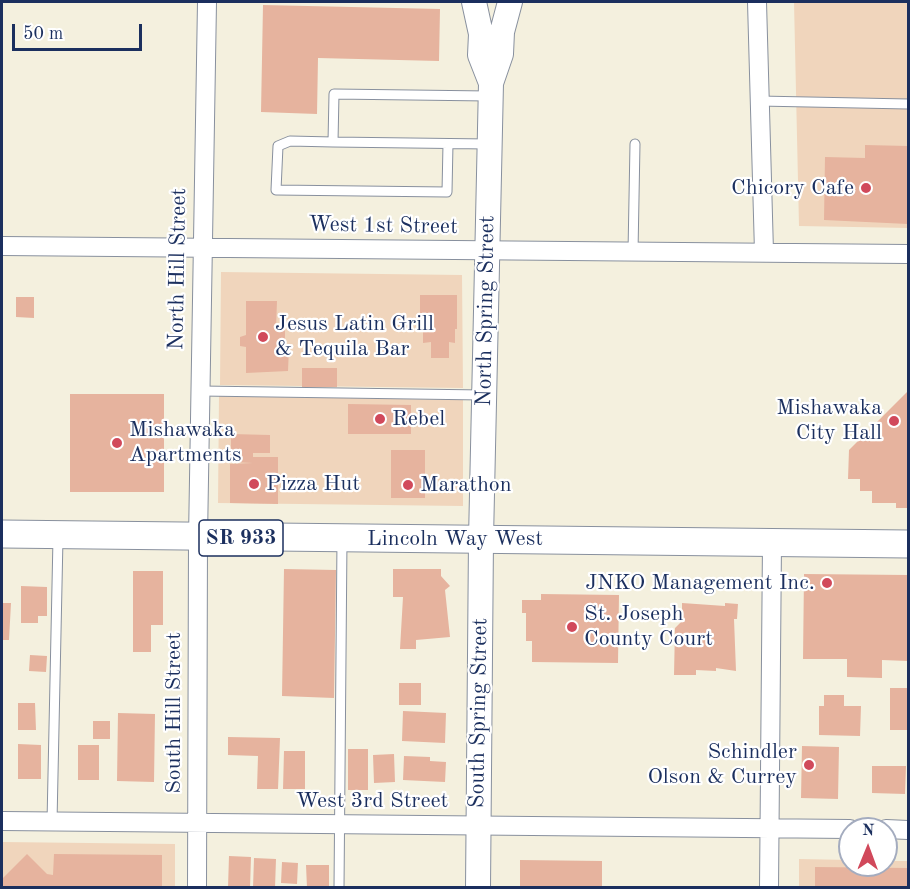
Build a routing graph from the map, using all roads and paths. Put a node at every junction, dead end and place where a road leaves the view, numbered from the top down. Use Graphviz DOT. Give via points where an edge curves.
graph roads {
  1 [pos="207,2"];
  2 [pos="474,2"];
  3 [pos="510,2"];
  4 [pos="757,2"];
  5 [pos="491,90"];
  6 [pos="759,101"];
  7 [pos="909,104"];
  8 [pos="333,142"];
  9 [pos="448,144"];
  10 [pos="489,144"];
  11 [pos="635,144"];
  12 [pos="2,246"];
  13 [pos="203,246"];
  14 [pos="487,251"];
  15 [pos="633,252"];
  16 [pos="764,252"];
  17 [pos="909,254"];
  18 [pos="201,392"];
  19 [pos="484,395"];
  20 [pos="2,534"];
  21 [pos="58,536"];
  22 [pos="198,538"];
  23 [pos="342,539"];
  24 [pos="481,539"];
  25 [pos="772,542"];
  26 [pos="909,544"];
  27 [pos="2,821"];
  28 [pos="52,822"];
  29 [pos="197,823"];
  30 [pos="340,825"];
  31 [pos="477,825"];
  32 [pos="770,828"];
  33 [pos="838,829"];
  34 [pos="197,888"];
  35 [pos="339,888"];
  36 [pos="478,888"];
  37 [pos="769,888"];
  1 -- 13 [label="street, North Hill Street"];
  2 -- 5 [label="street, North Spring Street" via="481,34 480,55"];
  3 -- 5 [label="street, North Spring Street"];
  4 -- 6 [label="street"];
  5 -- 8 [label="lane" via="334,94"];
  5 -- 10 [label="street, North Spring Street"];
  6 -- 7 [label="lane"];
  6 -- 16 [label="street"];
  8 -- 9 [label="lane"];
  8 -- 9 [label="lane" via="290,141 278,146 276,190 447,192"];
  9 -- 10 [label="lane"];
  10 -- 14 [label="street, North Spring Street"];
  11 -- 15 [label="lane"];
  12 -- 13 [label="street, West 1st Street"];
  13 -- 14 [label="street, West 1st Street"];
  13 -- 18 [label="street, North Hill Street"];
  14 -- 15 [label="street, West 1st Street"];
  14 -- 19 [label="street, North Spring Street"];
  15 -- 16 [label="street, West 1st Street"];
  16 -- 17 [label="street, West 1st Street"];
  18 -- 19 [label="lane"];
  18 -- 22 [label="street, North Hill Street"];
  19 -- 24 [label="street, North Spring Street"];
  20 -- 21 [label="main road, Lincoln Way West / SR 933"];
  21 -- 22 [label="main road, Lincoln Way West / SR 933"];
  21 -- 28 [label="lane"];
  22 -- 23 [label="main road, Lincoln Way West / SR 933"];
  22 -- 29 [label="street, South Hill Street"];
  23 -- 24 [label="main road, Lincoln Way West / SR 933"];
  23 -- 30 [label="lane"];
  24 -- 25 [label="main road, Lincoln Way West / SR 933"];
  24 -- 31 [label="street, South Spring Street"];
  25 -- 26 [label="main road, Lincoln Way West / SR 933"];
  25 -- 32 [label="street"];
  27 -- 28 [label="street, West 3rd Street"];
  28 -- 29 [label="street, West 3rd Street"];
  29 -- 30 [label="street, West 3rd Street"];
  29 -- 34 [label="street, South Hill Street"];
  30 -- 31 [label="street, West 3rd Street"];
  30 -- 35 [label="lane"];
  31 -- 32 [label="street, West 3rd Street"];
  31 -- 36 [label="street, South Spring Street"];
  32 -- 33 [label="street, West 3rd Street"];
  32 -- 37 [label="street"];
}
